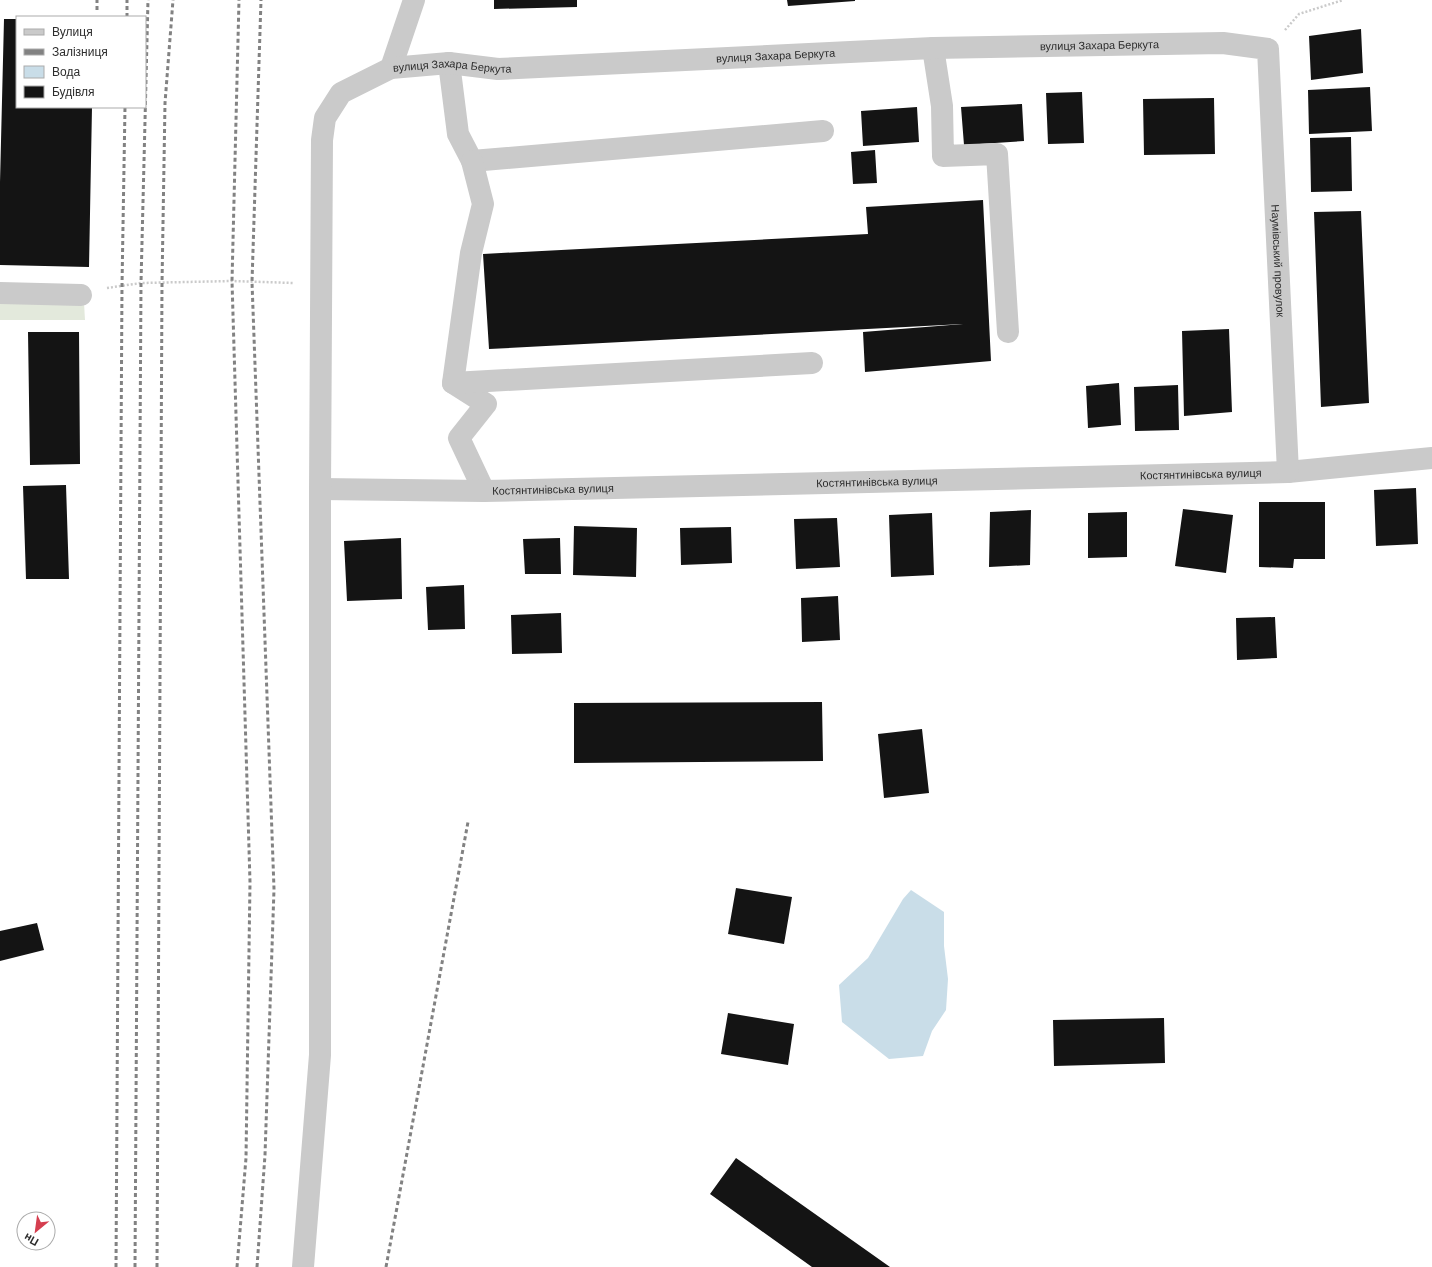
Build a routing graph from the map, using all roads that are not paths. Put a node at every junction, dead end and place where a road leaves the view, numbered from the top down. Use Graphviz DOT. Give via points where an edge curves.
graph roads {
  1 [pos="414,0"];
  2 [pos="933,48"];
  3 [pos="1268,49"];
  4 [pos="450,63"];
  5 [pos="391,68"];
  6 [pos="823,131"];
  7 [pos="472,161"];
  8 [pos="0,293"];
  9 [pos="81,295"];
  10 [pos="1008,332"];
  11 [pos="812,363"];
  12 [pos="452,383"];
  13 [pos="1432,458"];
  14 [pos="1288,472"];
  15 [pos="320,489"];
  16 [pos="484,491"];
  17 [pos="303,1267"];
  1 -- 5 [label="street"];
  2 -- 3 [label="street, вулиця Захара Беркута" via="1223,43"];
  2 -- 4 [label="street, вулиця Захара Беркута" via="498,69"];
  2 -- 10 [label="street" via="942,106 943,156 997,154"];
  3 -- 14 [label="street, Наумівський провулок"];
  4 -- 5 [label="street, вулиця Захара Беркута"];
  4 -- 7 [label="street" via="458,134"];
  5 -- 15 [label="street, вулиця Захара Беркута" via="341,93 325,118 322,140"];
  6 -- 7 [label="street"];
  7 -- 12 [label="street" via="483,204 471,253"];
  8 -- 9 [label="street"];
  11 -- 12 [label="street"];
  12 -- 16 [label="street" via="486,404 459,438"];
  13 -- 14 [label="street, Костянтинівська вулиця"];
  14 -- 16 [label="street, Костянтинівська вулиця"];
  15 -- 16 [label="street, Костянтинівська вулиця"];
  15 -- 17 [label="street, вулиця Захара Беркута" via="320,1055"];
}
